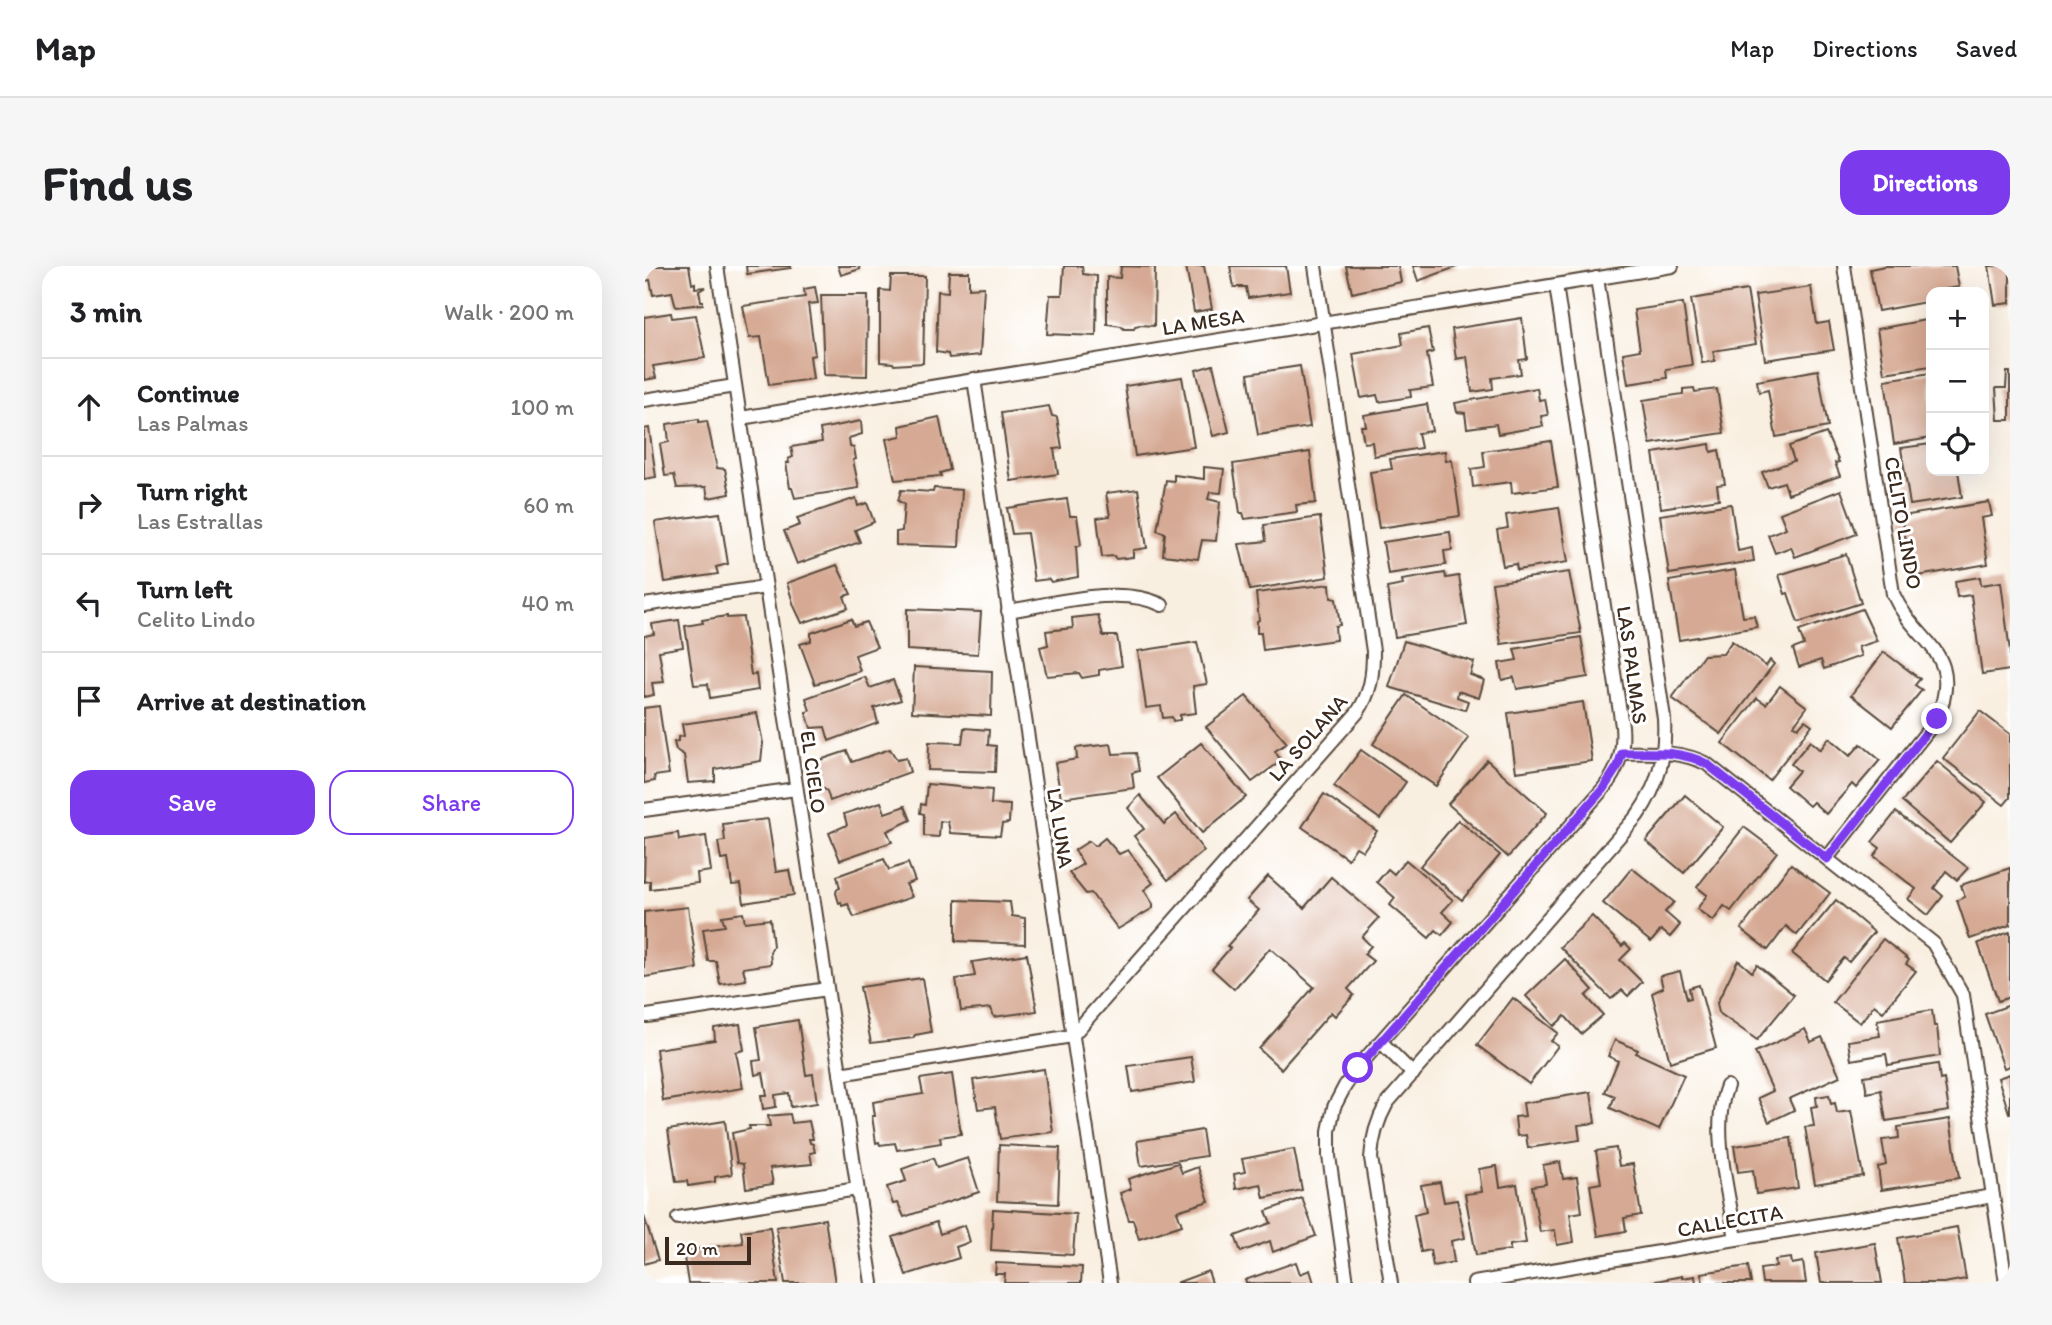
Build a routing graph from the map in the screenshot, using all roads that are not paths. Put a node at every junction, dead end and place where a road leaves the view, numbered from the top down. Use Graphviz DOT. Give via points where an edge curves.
graph roads {
  1 [pos="718,266"];
  2 [pos="1315,266"];
  3 [pos="1672,266"];
  4 [pos="1844,266"];
  5 [pos="1597,278"];
  6 [pos="1556,285"];
  7 [pos="1323,322"];
  8 [pos="974,379"];
  9 [pos="736,386"];
  10 [pos="644,400"];
  11 [pos="741,418"];
  12 [pos="766,587"];
  13 [pos="644,605"];
  14 [pos="1162,605"];
  15 [pos="1007,611"];
  16 [pos="1664,752"];
  17 [pos="1622,753"];
  18 [pos="796,789"];
  19 [pos="644,810"];
  20 [pos="1827,859"];
  21 [pos="827,989"];
  22 [pos="647,1016"];
  23 [pos="1072,1036"];
  24 [pos="1381,1042"];
  25 [pos="840,1074"];
  26 [pos="1413,1074"];
  27 [pos="1727,1086"];
  28 [pos="857,1189"];
  29 [pos="1993,1196"];
  30 [pos="678,1218"];
  31 [pos="1736,1239"];
  32 [pos="872,1283"];
  33 [pos="1110,1283"];
  34 [pos="1347,1283"];
  35 [pos="1391,1283"];
  36 [pos="1474,1283"];
  37 [pos="2006,1283"];
  1 -- 9 [label="lane, EL CIELO"];
  2 -- 7 [label="lane, LA SOLANA"];
  3 -- 5 [label="lane, LA MESA"];
  4 -- 20 [label="lane, CELITO LINDO" via="1893,594 1901,611 1939,655 1946,688 1937,719"];
  5 -- 6 [label="lane, LA MESA"];
  5 -- 16 [label="lane" via="1662,705"];
  6 -- 7 [label="lane, LA MESA"];
  6 -- 17 [label="lane, LAS PALMAS" via="1622,726"];
  7 -- 8 [label="lane, LA MESA"];
  7 -- 23 [label="lane, LA SOLANA" via="1373,650 1371,687 1357,713"];
  8 -- 11 [label="lane, LA MESA"];
  8 -- 15 [label="lane, LA LUNA"];
  9 -- 10 [label="lane"];
  9 -- 11 [label="lane, EL CIELO"];
  11 -- 12 [label="lane, EL CIELO"];
  12 -- 13 [label="lane"];
  12 -- 18 [label="lane, EL CIELO"];
  14 -- 15 [label="lane" via="1125,594"];
  15 -- 23 [label="lane, LA LUNA"];
  16 -- 17 [label="lane"];
  16 -- 20 [label="lane" via="1707,764"];
  16 -- 26 [label="lane" via="1654,788 1637,816"];
  17 -- 24 [label="lane, LAS PALMAS" via="1603,789"];
  18 -- 19 [label="lane"];
  18 -- 21 [label="lane, EL CIELO"];
  20 -- 29 [label="lane" via="1933,943 1963,995"];
  21 -- 22 [label="lane"];
  21 -- 25 [label="lane, EL CIELO"];
  23 -- 25 [label="lane"];
  23 -- 33 [label="lane, LA LUNA"];
  24 -- 26 [label="lane"];
  24 -- 34 [label="lane, LAS PALMAS" via="1345,1086 1329,1130"];
  25 -- 28 [label="lane, EL CIELO"];
  26 -- 35 [label="lane" via="1387,1103 1371,1143"];
  27 -- 31 [label="lane" via="1718,1124"];
  28 -- 30 [label="lane"];
  28 -- 32 [label="lane, EL CIELO"];
  29 -- 31 [label="lane, CALLECITA"];
  29 -- 37 [label="lane"];
  31 -- 36 [label="lane, CALLECITA"];
}
